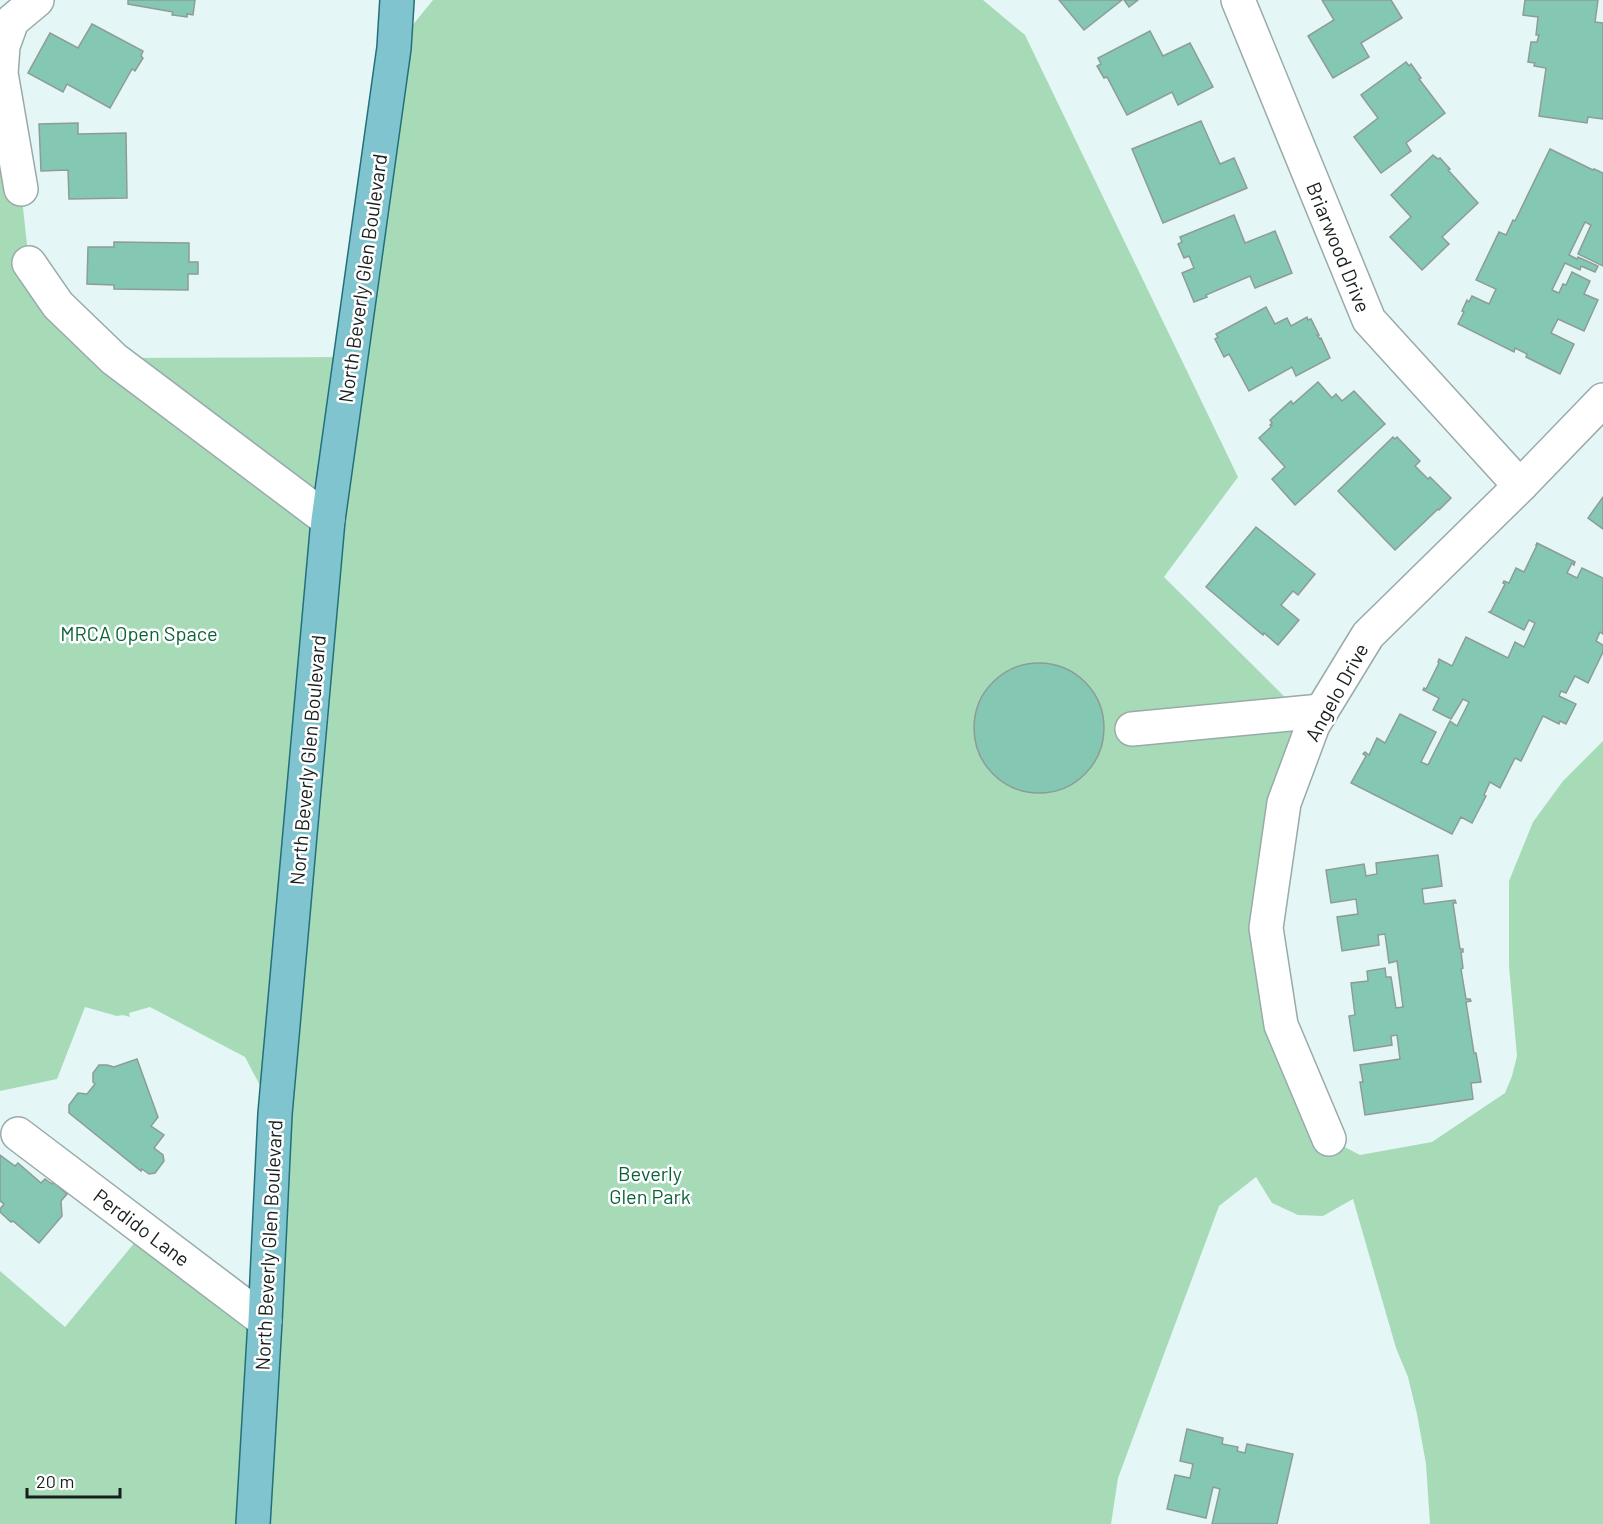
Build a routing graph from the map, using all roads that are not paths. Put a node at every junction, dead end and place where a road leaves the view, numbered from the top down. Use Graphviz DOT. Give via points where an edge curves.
graph roads {
  1 [pos="37,0"];
  2 [pos="397,0"];
  3 [pos="1238,0"];
  4 [pos="21,189"];
  5 [pos="29,263"];
  6 [pos="1603,400"];
  7 [pos="1520,486"];
  8 [pos="328,520"];
  9 [pos="1321,711"];
  10 [pos="1132,729"];
  11 [pos="18,1134"];
  12 [pos="1329,1138"];
  13 [pos="265,1321"];
  14 [pos="253,1524"];
  1 -- 4 [label="street" via="12,21 3,46 1,73"];
  2 -- 8 [label="main road, North Beverly Glen Boulevard" via="394,48"];
  3 -- 7 [label="street, Briarwood Drive" via="1369,320"];
  5 -- 8 [label="street" via="58,305 114,358"];
  6 -- 7 [label="street, Angelo Drive"];
  7 -- 9 [label="street, Angelo Drive" via="1368,635"];
  8 -- 13 [label="main road, North Beverly Glen Boulevard" via="275,1114"];
  9 -- 10 [label="street"];
  9 -- 12 [label="street, Angelo Drive" via="1284,803 1266,928 1281,1025"];
  11 -- 13 [label="street, Perdido Lane"];
  13 -- 14 [label="main road, North Beverly Glen Boulevard"];
}
